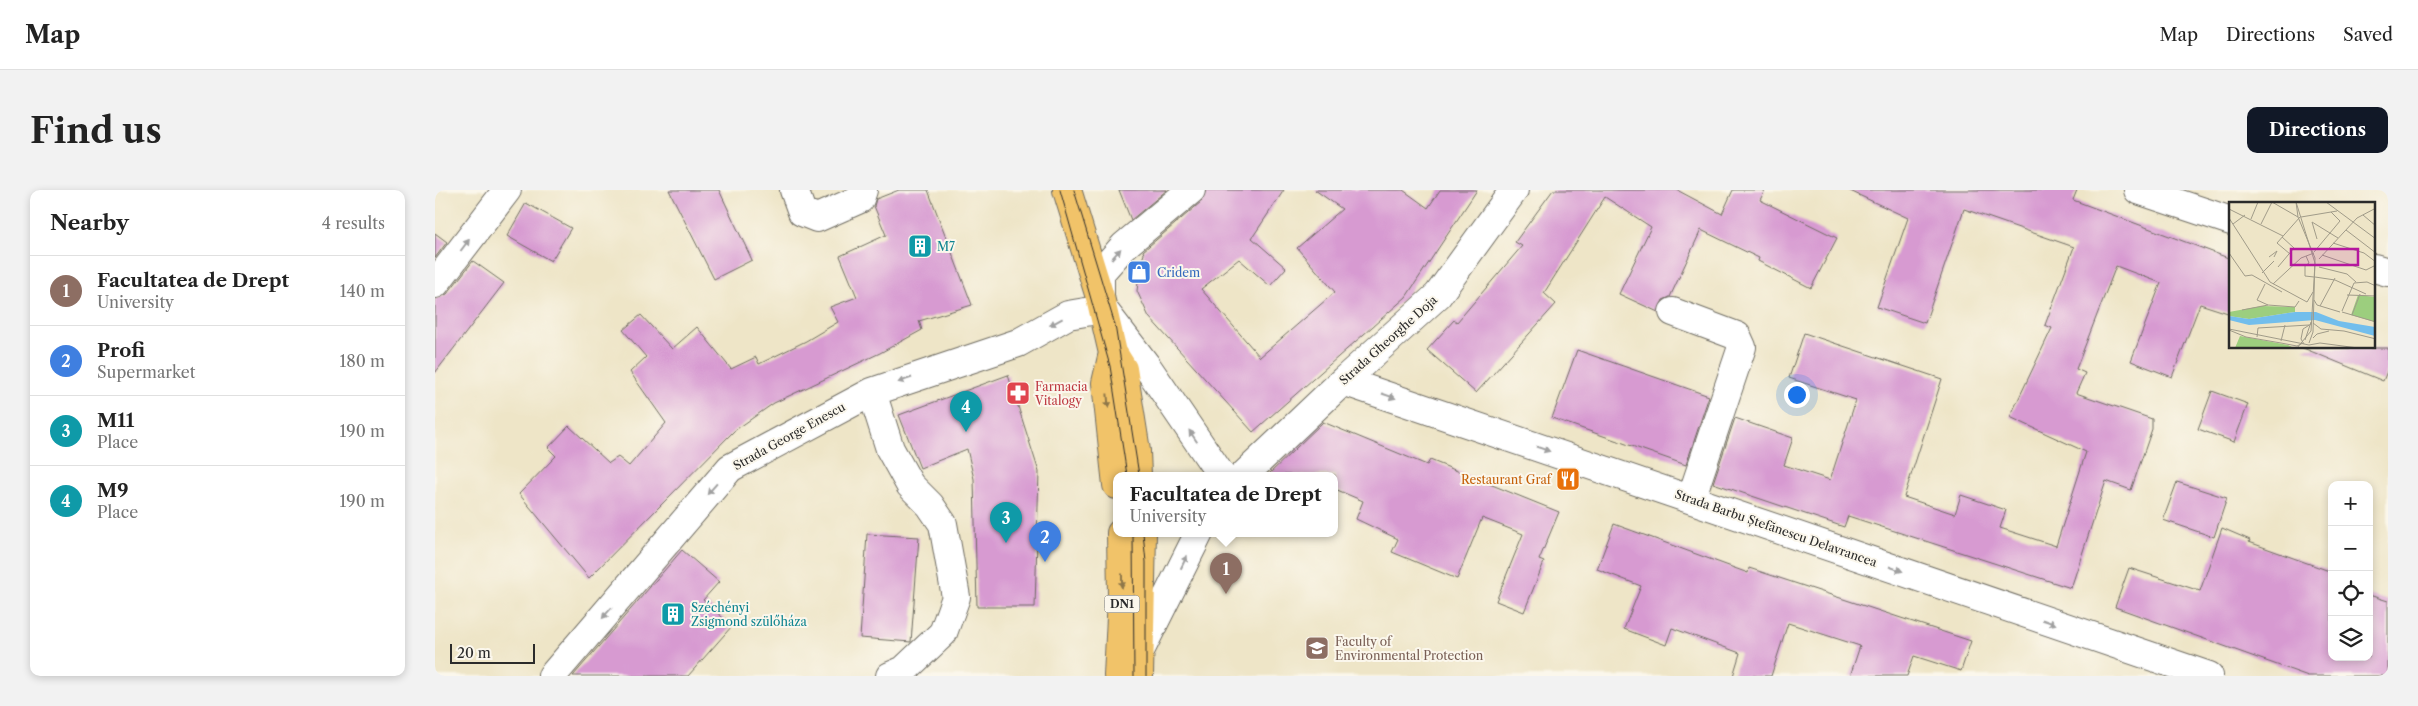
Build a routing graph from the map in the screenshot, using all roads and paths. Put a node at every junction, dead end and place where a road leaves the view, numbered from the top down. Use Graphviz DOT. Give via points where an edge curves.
graph roads {
  1 [pos="507,190"];
  2 [pos="794,190"];
  3 [pos="863,190"];
  4 [pos="1067,190"];
  5 [pos="1191,190"];
  6 [pos="1515,190"];
  7 [pos="2138,190"];
  8 [pos="2229,219"];
  9 [pos="2375,268"];
  10 [pos="2388,272"];
  11 [pos="435,284"];
  12 [pos="1101,303"];
  13 [pos="1673,312"];
  14 [pos="1113,354"];
  15 [pos="1343,381"];
  16 [pos="872,392"];
  17 [pos="1116,472"];
  18 [pos="1137,472"];
  19 [pos="1219,472"];
  20 [pos="1247,472"];
  21 [pos="1691,500"];
  22 [pos="1121,537"];
  23 [pos="1143,537"];
  24 [pos="1197,537"];
  25 [pos="1139,665"];
  26 [pos="897,673"];
  27 [pos="552,676"];
  28 [pos="1118,676"];
  29 [pos="2209,676"];
  11 -- 1 [label="street, one-way"];
  2 -- 3 [label="street" via="802,212 817,218 860,199"];
  4 -- 12 [label="main road"];
  12 -- 5 [label="street, one-way" via="1100,273 1124,246"];
  6 -- 15 [label="street, Strada Gheorghe Doja" via="1438,294"];
  7 -- 8 [label="street"];
  9 -- 10 [label="street"];
  12 -- 14 [label="main road"];
  12 -- 16 [label="street, Strada George Enescu, one-way" via="1069,315 1018,342"];
  19 -- 12 [label="street, one-way"];
  13 -- 21 [label="street" via="1737,336 1742,347"];
  14 -- 17 [label="main road, one-way" via="1106,384"];
  14 -- 18 [label="main road" via="1123,369"];
  15 -- 20 [label="street, Strada Gheorghe Doja"];
  15 -- 21 [label="street, Strada Barbu Ștefănescu Delavrancea, one-way"];
  16 -- 26 [label="street" via="890,449 910,485 943,524 956,596 943,633"];
  16 -- 27 [label="street, Strada George Enescu, one-way" via="731,468"];
  21 -- 29 [label="street, Strada Barbu Ștefănescu Delavrancea, one-way"];
  22 -- 28 [label="main road, DN1, one-way"];
  23 -- 25 [label="main road, DN1"];
  25 -- 24 [label="street, one-way"];
}
